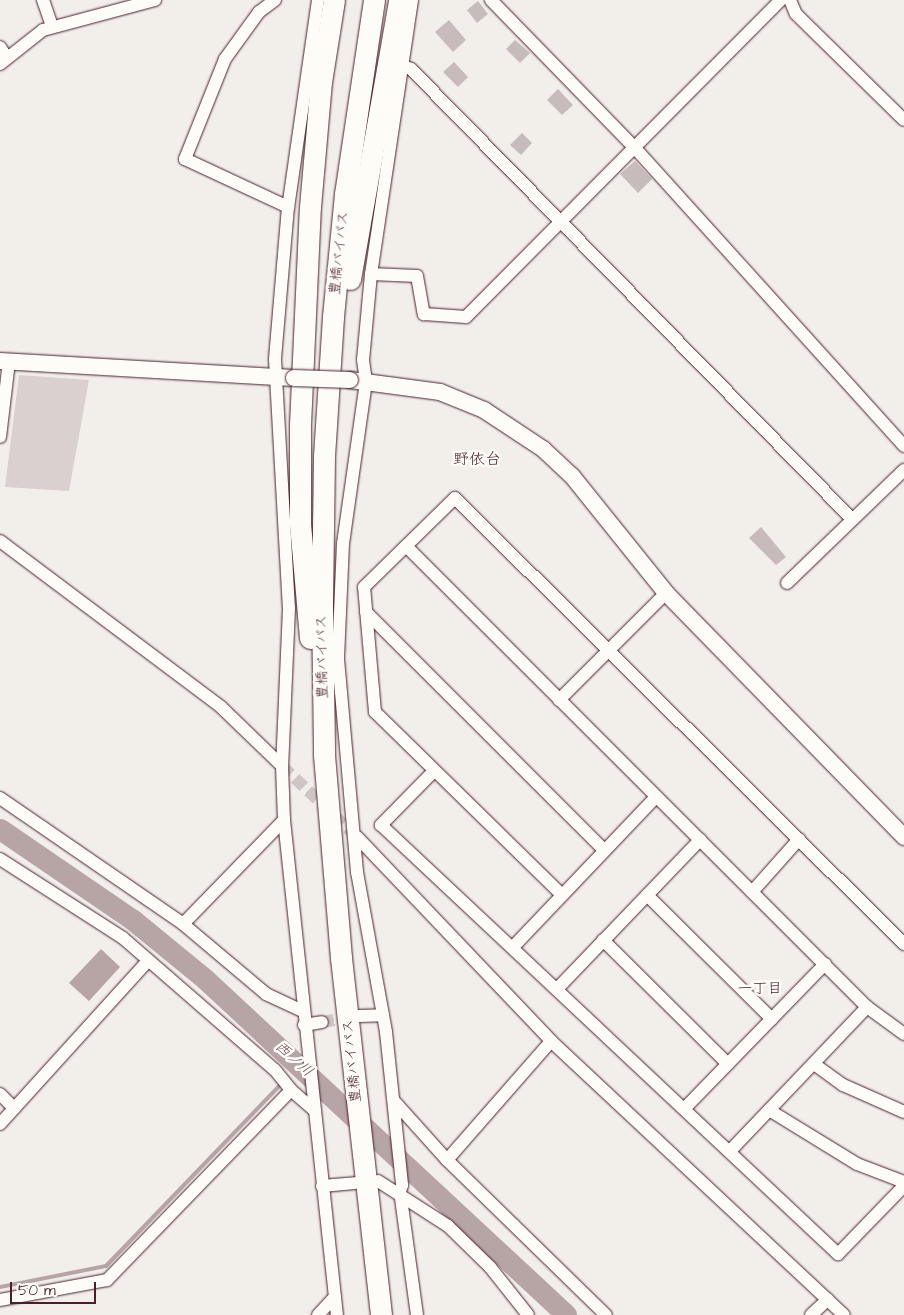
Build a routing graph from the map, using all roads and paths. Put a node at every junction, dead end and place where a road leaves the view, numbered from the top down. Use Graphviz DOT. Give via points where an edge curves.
graph roads {
  1 [pos="43,0"];
  2 [pos="155,0"];
  3 [pos="275,0"];
  4 [pos="318,0"];
  5 [pos="334,0"];
  6 [pos="374,0"];
  7 [pos="399,0"];
  8 [pos="412,0"];
  9 [pos="491,0"];
  10 [pos="781,0"];
  11 [pos="790,0"];
  12 [pos="109,6"];
  13 [pos="52,26"];
  14 [pos="2,56"];
  15 [pos="400,65"];
  16 [pos="904,120"];
  17 [pos="634,147"];
  18 [pos="288,207"];
  19 [pos="559,222"];
  20 [pos="370,274"];
  21 [pos="333,318"];
  22 [pos="5,362"];
  23 [pos="277,378"];
  24 [pos="358,381"];
  25 [pos="0,437"];
  26 [pos="904,446"];
  27 [pos="904,470"];
  28 [pos="852,519"];
  29 [pos="0,540"];
  30 [pos="406,546"];
  31 [pos="787,583"];
  32 [pos="666,593"];
  33 [pos="366,612"];
  34 [pos="608,649"];
  35 [pos="559,700"];
  36 [pos="324,755"];
  37 [pos="282,766"];
  38 [pos="434,771"];
  39 [pos="656,797"];
  40 [pos="0,798"];
  41 [pos="284,820"];
  42 [pos="357,837"];
  43 [pos="904,837"];
  44 [pos="799,839"];
  45 [pos="700,840"];
  46 [pos="604,850"];
  47 [pos="0,858"];
  48 [pos="752,892"];
  49 [pos="562,895"];
  50 [pos="647,895"];
  51 [pos="183,924"];
  52 [pos="603,940"];
  53 [pos="904,944"];
  54 [pos="513,947"];
  55 [pos="146,962"];
  56 [pos="825,964"];
  57 [pos="557,989"];
  58 [pos="867,1007"];
  59 [pos="302,1011"];
  60 [pos="383,1015"];
  61 [pos="359,1016"];
  62 [pos="772,1019"];
  63 [pos="322,1022"];
  64 [pos="304,1025"];
  65 [pos="904,1034"];
  66 [pos="551,1041"];
  67 [pos="728,1064"];
  68 [pos="814,1064"];
  69 [pos="291,1090"];
  70 [pos="0,1094"];
  71 [pos="395,1106"];
  72 [pos="14,1108"];
  73 [pos="313,1108"];
  74 [pos="684,1108"];
  75 [pos="769,1110"];
  76 [pos="904,1112"];
  77 [pos="0,1124"];
  78 [pos="730,1151"];
  79 [pos="447,1160"];
  80 [pos="378,1181"];
  81 [pos="904,1182"];
  82 [pos="355,1183"];
  83 [pos="322,1186"];
  84 [pos="904,1186"];
  85 [pos="401,1188"];
  86 [pos="335,1297"];
  87 [pos="828,1299"];
  88 [pos="0,1300"];
  89 [pos="318,1315"];
  90 [pos="337,1315"];
  91 [pos="381,1315"];
  92 [pos="417,1315"];
  93 [pos="528,1315"];
  94 [pos="606,1315"];
  95 [pos="811,1315"];
  96 [pos="844,1315"];
  1 -- 13 [label="street"];
  2 -- 12 [label="street"];
  3 -- 18 [label="street" via="259,12 225,58 185,159"];
  4 -- 18 [label="street"];
  5 -- 36 [label="highway" via="321,82 310,207 300,425 300,524"];
  6 -- 21 [label="highway, 豊橋バイパス" via="346,194"];
  7 -- 21 [label="highway" via="348,288"];
  8 -- 15 [label="street"];
  9 -- 17 [label="street"];
  10 -- 17 [label="street"];
  11 -- 16 [label="street" via="796,14"];
  12 -- 13 [label="street"];
  13 -- 14 [label="street"];
  15 -- 19 [label="street" via="411,69"];
  15 -- 20 [label="street"];
  17 -- 19 [label="street"];
  17 -- 26 [label="street"];
  18 -- 23 [label="street" via="278,290"];
  19 -- 20 [label="street" via="466,316 424,314 417,276"];
  19 -- 28 [label="street"];
  20 -- 24 [label="street" via="363,360"];
  21 -- 36 [label="highway, 豊橋バイパス" via="324,458"];
  22 -- 23 [label="street"];
  22 -- 25 [label="street"];
  23 -- 24 [label="street, bridge"];
  23 -- 37 [label="street" via="289,608"];
  24 -- 32 [label="street" via="440,392 519,430 572,476"];
  24 -- 42 [label="street" via="339,602 342,731"];
  27 -- 28 [label="street"];
  28 -- 31 [label="street"];
  29 -- 37 [label="street" via="221,707"];
  30 -- 33 [label="street" via="364,587"];
  30 -- 34 [label="street" via="455,498"];
  30 -- 35 [label="street"];
  32 -- 34 [label="street"];
  32 -- 43 [label="street"];
  33 -- 38 [label="street" via="375,712"];
  33 -- 46 [label="street"];
  34 -- 35 [label="street"];
  34 -- 44 [label="street"];
  35 -- 39 [label="street"];
  36 -- 91 [label="highway, 豊橋バイパス" via="361,1144"];
  37 -- 41 [label="street"];
  38 -- 49 [label="street"];
  38 -- 54 [label="street" via="381,825"];
  39 -- 45 [label="street"];
  39 -- 46 [label="street"];
  40 -- 51 [label="street"];
  41 -- 51 [label="street"];
  41 -- 59 [label="street"];
  42 -- 60 [label="street" via="358,872"];
  42 -- 66 [label="street"];
  44 -- 48 [label="street"];
  44 -- 53 [label="street"];
  45 -- 48 [label="street"];
  45 -- 50 [label="street"];
  46 -- 49 [label="street"];
  47 -- 55 [label="street" via="123,938"];
  48 -- 56 [label="street"];
  49 -- 54 [label="street"];
  50 -- 52 [label="street"];
  50 -- 62 [label="street"];
  51 -- 59 [label="street" via="266,994"];
  52 -- 57 [label="street"];
  52 -- 67 [label="street"];
  54 -- 57 [label="street"];
  55 -- 69 [label="street" via="276,1070"];
  55 -- 72 [label="street"];
  56 -- 58 [label="street"];
  56 -- 62 [label="street"];
  57 -- 74 [label="street"];
  58 -- 65 [label="street"];
  58 -- 68 [label="street"];
  59 -- 64 [label="street"];
  60 -- 61 [label="street"];
  60 -- 71 [label="street"];
  62 -- 67 [label="street"];
  63 -- 64 [label="street"];
  64 -- 73 [label="street"];
  66 -- 79 [label="street"];
  66 -- 87 [label="street"];
  67 -- 74 [label="street"];
  68 -- 75 [label="street"];
  68 -- 76 [label="street" via="843,1085"];
  69 -- 73 [label="street"];
  69 -- 88 [label="street" via="107,1280"];
  70 -- 72 [label="street"];
  71 -- 79 [label="street"];
  71 -- 85 [label="street"];
  72 -- 77 [label="street"];
  73 -- 83 [label="street"];
  74 -- 78 [label="street"];
  75 -- 78 [label="street"];
  75 -- 81 [label="street" via="857,1164"];
  78 -- 84 [label="street" via="838,1254"];
  79 -- 94 [label="street"];
  80 -- 85 [label="street"];
  82 -- 83 [label="street"];
  83 -- 86 [label="street"];
  85 -- 92 [label="street"];
  85 -- 93 [label="street" via="448,1226 490,1267"];
  86 -- 89 [label="street"];
  86 -- 90 [label="street"];
  87 -- 95 [label="street"];
  87 -- 96 [label="street"];
}
